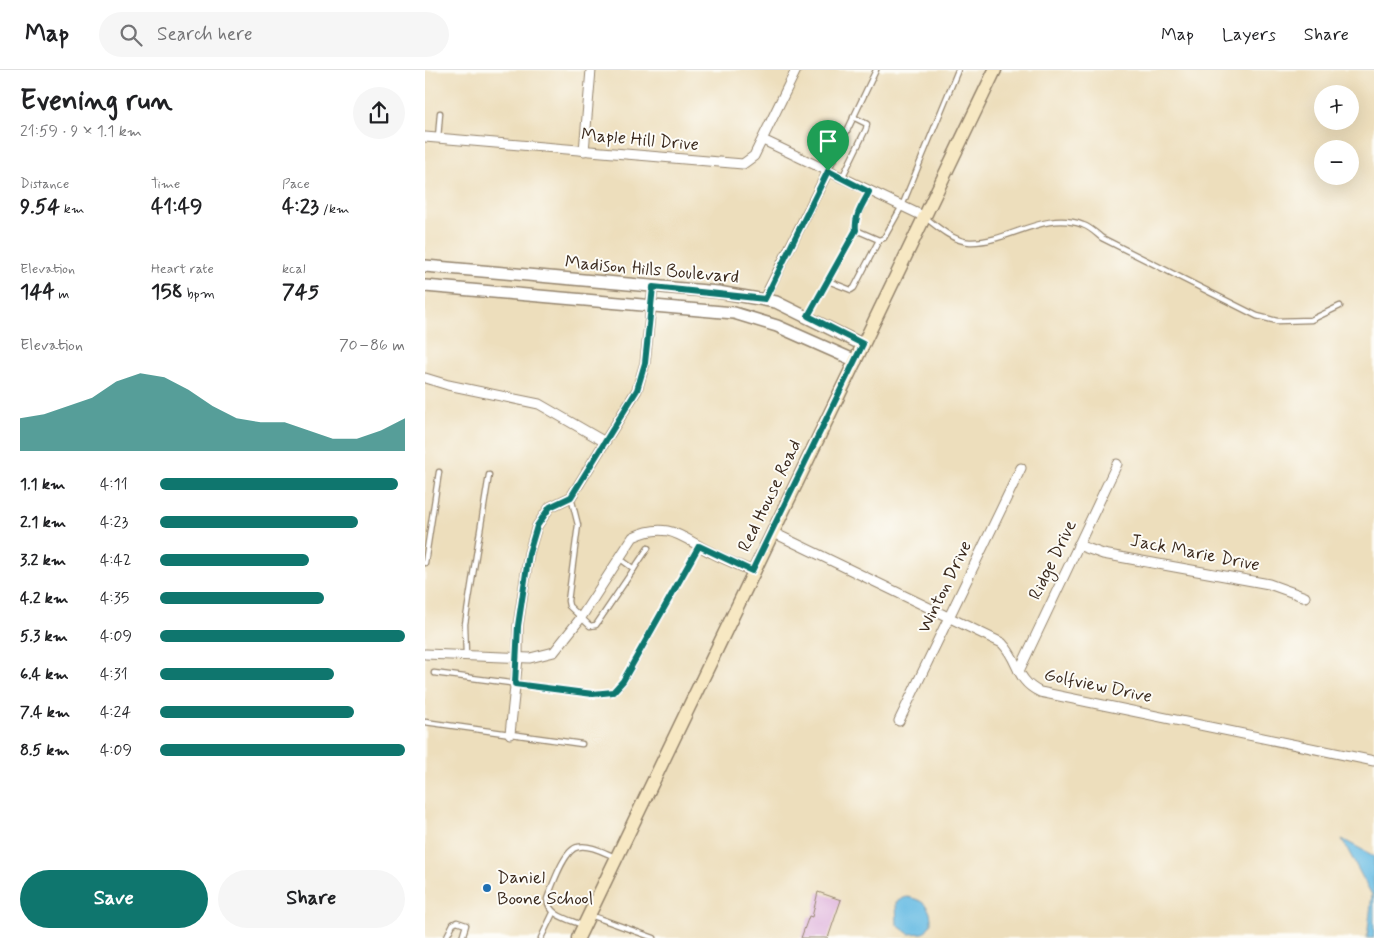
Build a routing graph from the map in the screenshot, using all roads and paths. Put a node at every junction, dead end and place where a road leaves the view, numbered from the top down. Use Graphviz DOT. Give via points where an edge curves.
graph roads {
  1 [pos="591,70"];
  2 [pos="796,70"];
  3 [pos="876,70"];
  4 [pos="958,70"];
  5 [pos="995,70"];
  6 [pos="440,113"];
  7 [pos="853,117"];
  8 [pos="425,138"];
  9 [pos="438,138"];
  10 [pos="763,140"];
  11 [pos="585,151"];
  12 [pos="828,171"];
  13 [pos="842,178"];
  14 [pos="869,192"];
  15 [pos="902,206"];
  16 [pos="925,218"];
  17 [pos="856,230"];
  18 [pos="879,240"];
  19 [pos="425,266"];
  20 [pos="828,281"];
  21 [pos="425,286"];
  22 [pos="652,296"];
  23 [pos="765,299"];
  24 [pos="1340,306"];
  25 [pos="808,316"];
  26 [pos="863,344"];
  27 [pos="856,361"];
  28 [pos="425,378"];
  29 [pos="605,442"];
  30 [pos="1117,464"];
  31 [pos="1021,468"];
  32 [pos="439,472"];
  33 [pos="489,475"];
  34 [pos="571,497"];
  35 [pos="771,532"];
  36 [pos="1078,545"];
  37 [pos="699,546"];
  38 [pos="648,548"];
  39 [pos="618,557"];
  40 [pos="425,563"];
  41 [pos="634,569"];
  42 [pos="752,571"];
  43 [pos="1305,597"];
  44 [pos="948,618"];
  45 [pos="580,619"];
  46 [pos="425,654"];
  47 [pos="466,657"];
  48 [pos="518,658"];
  49 [pos="1019,671"];
  50 [pos="434,674"];
  51 [pos="515,684"];
  52 [pos="899,721"];
  53 [pos="425,722"];
  54 [pos="510,734"];
  55 [pos="582,744"];
  56 [pos="1374,760"];
  57 [pos="617,857"];
  58 [pos="553,913"];
  59 [pos="586,920"];
  60 [pos="446,938"];
  61 [pos="462,938"];
  62 [pos="541,938"];
  63 [pos="578,938"];
  64 [pos="654,938"];
  1 -- 11 [label="street"];
  2 -- 10 [label="street, Maple Hill Drive"];
  3 -- 7 [label="lane"];
  4 -- 15 [label="lane"];
  5 -- 16 [label="main road, Red House Road"];
  6 -- 9 [label="lane"];
  7 -- 12 [label="lane"];
  7 -- 13 [label="lane" via="864,121 867,129"];
  8 -- 9 [label="street, Maple Hill Drive"];
  9 -- 11 [label="street, Maple Hill Drive"];
  10 -- 11 [label="street, Maple Hill Drive" via="754,156 743,164"];
  10 -- 12 [label="street"];
  12 -- 13 [label="street"];
  12 -- 23 [label="street"];
  13 -- 14 [label="street"];
  14 -- 15 [label="street"];
  14 -- 17 [label="lane" via="858,213"];
  15 -- 16 [label="street"];
  15 -- 18 [label="lane" via="884,238"];
  16 -- 24 [label="lane" via="941,230 969,242 1006,236 1028,226 1057,221 1084,225 1102,238 1229,303 1277,321 1311,320"];
  16 -- 26 [label="main road, Red House Road"];
  17 -- 18 [label="lane"];
  17 -- 20 [label="lane"];
  18 -- 20 [label="lane" via="854,288 851,290"];
  19 -- 22 [label="street, Madison Hills Boulevard"];
  20 -- 25 [label="lane"];
  21 -- 22 [label="street, Madison Hills Boulevard"];
  22 -- 23 [label="street, Madison Hills Boulevard"];
  22 -- 27 [label="street, Madison Hills Boulevard" via="755,318"];
  22 -- 29 [label="street" via="641,381"];
  23 -- 25 [label="street, Madison Hills Boulevard"];
  25 -- 26 [label="street, Madison Hills Boulevard"];
  26 -- 27 [label="main road, Red House Road"];
  27 -- 35 [label="main road, Red House Road"];
  28 -- 29 [label="street" via="539,404"];
  29 -- 34 [label="street"];
  30 -- 36 [label="street, Ridge Drive"];
  31 -- 44 [label="street, Winton Drive"];
  32 -- 40 [label="lane"];
  33 -- 47 [label="lane" via="465,624"];
  34 -- 45 [label="lane" via="578,525 568,601"];
  34 -- 48 [label="street" via="550,507 537,526 529,553 518,626"];
  35 -- 42 [label="main road, Red House Road"];
  35 -- 44 [label="street, Golfview Drive"];
  36 -- 43 [label="street, Jack Marie Drive" via="1103,554 1269,584"];
  36 -- 49 [label="street, Ridge Drive"];
  37 -- 39 [label="street" via="668,530 646,530 633,536"];
  37 -- 42 [label="street"];
  37 -- 51 [label="lane" via="623,681 613,692 593,694"];
  38 -- 41 [label="lane"];
  39 -- 41 [label="lane"];
  39 -- 45 [label="street"];
  41 -- 45 [label="lane" via="596,625 590,626"];
  42 -- 57 [label="main road, Red House Road"];
  44 -- 49 [label="street, Golfview Drive" via="1002,643 1014,657"];
  44 -- 52 [label="street, Winton Drive"];
  45 -- 48 [label="street" via="553,652"];
  46 -- 47 [label="street"];
  47 -- 48 [label="street"];
  48 -- 51 [label="street"];
  49 -- 56 [label="street, Golfview Drive" via="1024,682 1045,694"];
  50 -- 51 [label="lane"];
  51 -- 54 [label="street"];
  53 -- 54 [label="lane"];
  54 -- 55 [label="lane"];
  57 -- 58 [label="lane" via="588,847 571,849 547,899"];
  57 -- 59 [label="main road, Red House Road"];
  58 -- 59 [label="lane"];
  58 -- 62 [label="lane"];
  59 -- 63 [label="main road, Red House Road"];
  59 -- 64 [label="lane"];
  60 -- 61 [label="lane" via="457,922 465,925"];
}
